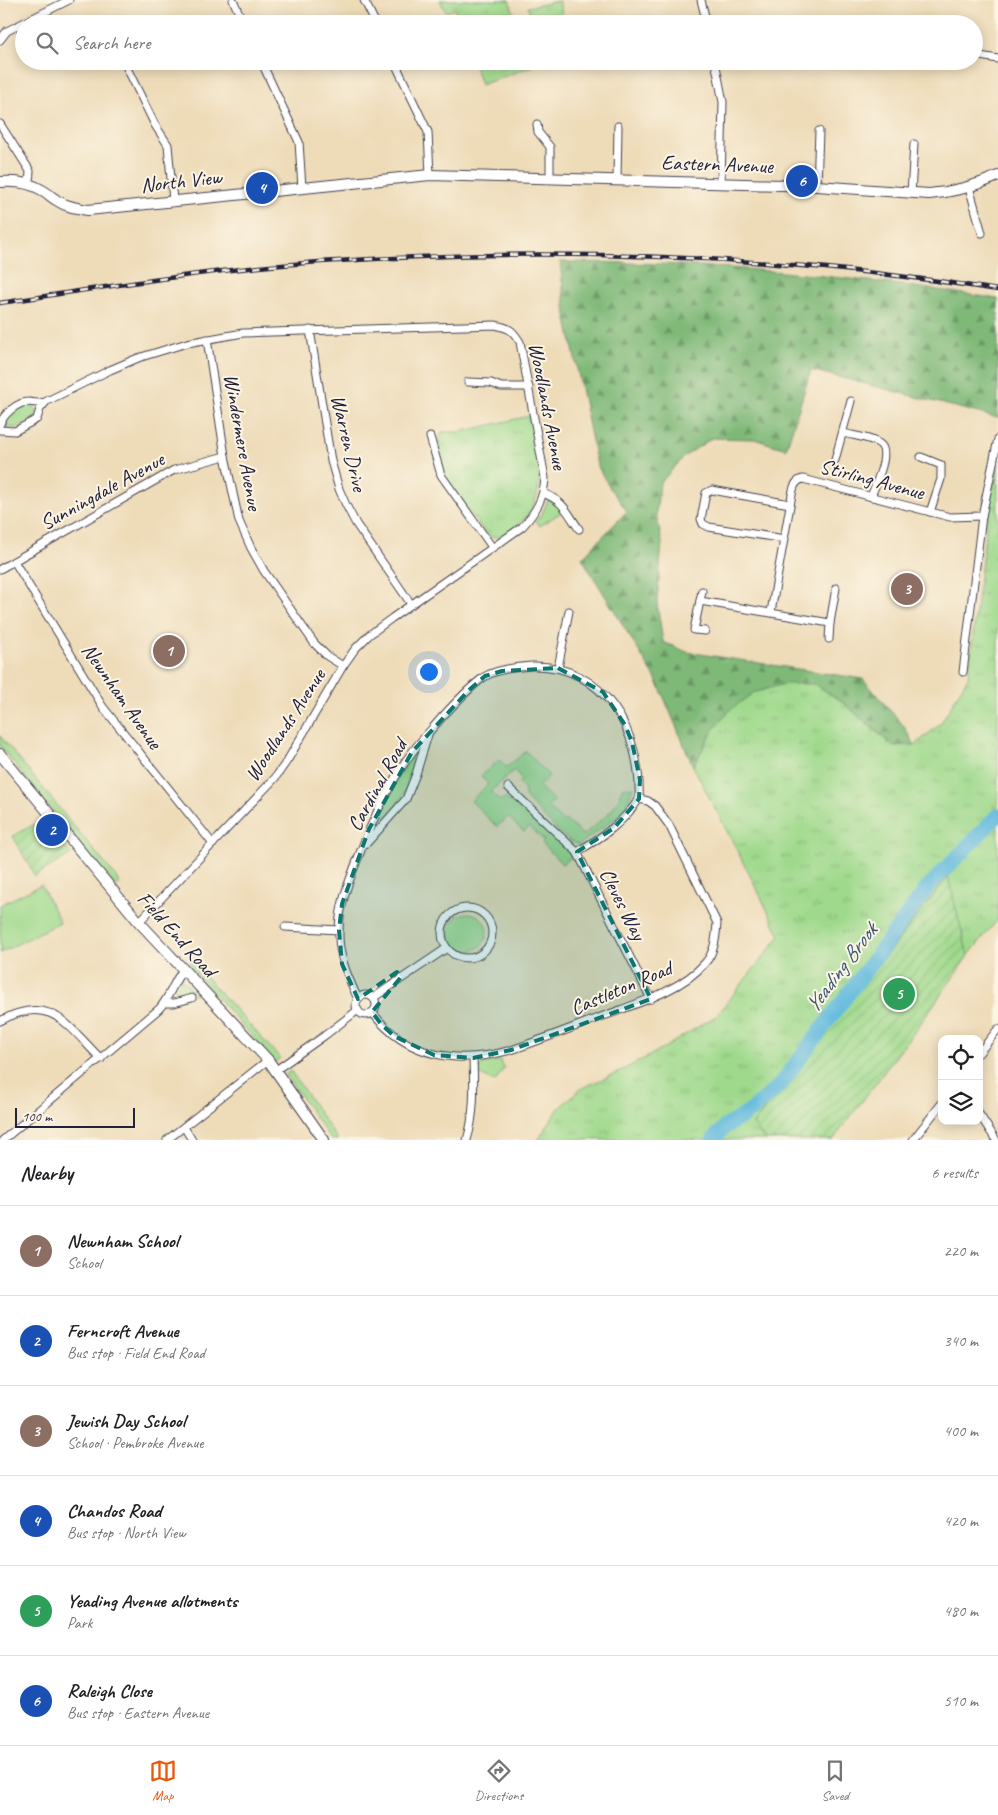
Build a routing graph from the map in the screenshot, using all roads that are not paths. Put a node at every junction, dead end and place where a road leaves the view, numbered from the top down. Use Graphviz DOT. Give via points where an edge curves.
graph roads {
  1 [pos="69,0"];
  2 [pos="233,0"];
  3 [pos="364,0"];
  4 [pos="701,0"];
  5 [pos="39,15"];
  6 [pos="240,15"];
  7 [pos="372,15"];
  8 [pos="705,15"];
  9 [pos="15,27"];
  10 [pos="0,40"];
  11 [pos="983,57"];
  12 [pos="998,60"];
  13 [pos="128,70"];
  14 [pos="266,70"];
  15 [pos="398,70"];
  16 [pos="717,70"];
  17 [pos="0,124"];
  18 [pos="537,124"];
  19 [pos="618,126"];
  20 [pos="818,131"];
  21 [pos="914,144"];
  22 [pos="430,175"];
  23 [pos="491,176"];
  24 [pos="998,176"];
  25 [pos="550,178"];
  26 [pos="617,180"];
  27 [pos="0,182"];
  28 [pos="721,183"];
  29 [pos="29,184"];
  30 [pos="817,186"];
  31 [pos="969,187"];
  32 [pos="302,188"];
  33 [pos="911,194"];
  34 [pos="173,201"];
  35 [pos="982,233"];
  36 [pos="310,330"];
  37 [pos="207,339"];
  38 [pos="468,382"];
  39 [pos="529,387"];
  40 [pos="851,401"];
  41 [pos="46,402"];
  42 [pos="0,424"];
  43 [pos="0,430"];
  44 [pos="843,433"];
  45 [pos="430,437"];
  46 [pos="998,439"];
  47 [pos="225,456"];
  48 [pos="921,457"];
  49 [pos="835,460"];
  50 [pos="543,493"];
  51 [pos="871,497"];
  52 [pos="790,504"];
  53 [pos="930,512"];
  54 [pos="982,516"];
  55 [pos="579,529"];
  56 [pos="785,539"];
  57 [pos="492,547"];
  58 [pos="14,561"];
  59 [pos="0,569"];
  60 [pos="836,588"];
  61 [pos="702,591"];
  62 [pos="700,601"];
  63 [pos="412,604"];
  64 [pos="569,611"];
  65 [pos="771,612"];
  66 [pos="830,623"];
  67 [pos="705,632"];
  68 [pos="829,639"];
  69 [pos="343,666"];
  70 [pos="558,668"];
  71 [pos="963,672"];
  72 [pos="429,732"];
  73 [pos="0,754"];
  74 [pos="508,787"];
  75 [pos="639,799"];
  76 [pos="213,844"];
  77 [pos="577,852"];
  78 [pos="358,857"];
  79 [pos="139,922"];
  80 [pos="285,926"];
  81 [pos="339,930"];
  82 [pos="447,948"];
  83 [pos="183,970"];
  84 [pos="192,998"];
  85 [pos="373,998"];
  86 [pos="358,999"];
  87 [pos="651,999"];
  88 [pos="165,1003"];
  89 [pos="358,1010"];
  90 [pos="372,1012"];
  91 [pos="0,1021"];
  92 [pos="998,1028"];
  93 [pos="983,1048"];
  94 [pos="472,1058"];
  95 [pos="101,1059"];
  96 [pos="268,1060"];
  97 [pos="276,1070"];
  98 [pos="938,1108"];
  99 [pos="983,1120"];
  100 [pos="184,1127"];
  101 [pos="3,1140"];
  102 [pos="167,1140"];
  103 [pos="192,1140"];
  104 [pos="324,1140"];
  105 [pos="467,1140"];
  106 [pos="913,1140"];
  107 [pos="996,1140"];
  1 -- 5 [label="street"];
  2 -- 6 [label="street"];
  3 -- 7 [label="street"];
  4 -- 8 [label="street"];
  9 -- 10 [label="street"];
  11 -- 12 [label="street"];
  13 -- 34 [label="street" via="168,145"];
  14 -- 32 [label="street" via="299,142"];
  15 -- 22 [label="street" via="428,132"];
  16 -- 28 [label="street" via="724,102"];
  17 -- 29 [label="street" via="30,170"];
  18 -- 25 [label="street" via="538,132 550,147"];
  19 -- 26 [label="street"];
  20 -- 30 [label="street"];
  21 -- 33 [label="street"];
  22 -- 23 [label="street, North View"];
  22 -- 32 [label="street, North View"];
  23 -- 25 [label="street, Eastern Avenue"];
  24 -- 31 [label="street, Eastern Avenue"];
  25 -- 26 [label="street, Eastern Avenue"];
  26 -- 28 [label="street, Eastern Avenue"];
  27 -- 29 [label="street, North View"];
  28 -- 30 [label="street, Eastern Avenue"];
  29 -- 34 [label="street, North View" via="58,202 88,210"];
  30 -- 33 [label="street, Eastern Avenue"];
  31 -- 33 [label="street, Eastern Avenue" via="942,193"];
  31 -- 35 [label="street"];
  32 -- 34 [label="street, North View"];
  36 -- 37 [label="street, Woodlands Avenue" via="243,333"];
  36 -- 39 [label="street, Woodlands Avenue" via="495,325 508,328 520,342"];
  36 -- 63 [label="street, Warren Drive" via="339,489 356,524"];
  37 -- 41 [label="street, Woodlands Avenue" via="138,358"];
  37 -- 47 [label="street, Windermere Avenue"];
  38 -- 39 [label="street"];
  39 -- 50 [label="street, Woodlands Avenue" via="545,478"];
  40 -- 44 [label="street"];
  41 -- 42 [label="street, Woodlands Avenue" via="19,405 5,414"];
  41 -- 43 [label="street" via="32,423 15,431"];
  44 -- 49 [label="street"];
  44 -- 51 [label="street" via="878,442 883,447 885,454"];
  45 -- 57 [label="street" via="441,475"];
  46 -- 54 [label="street"];
  47 -- 58 [label="street, Sunningdale Avenue" via="174,470"];
  47 -- 69 [label="street, Windermere Avenue" via="239,521 251,548 314,643"];
  48 -- 53 [label="street" via="941,464 941,479"];
  50 -- 55 [label="street" via="561,502"];
  50 -- 57 [label="street, Woodlands Avenue" via="538,506 522,527"];
  51 -- 52 [label="street, Stirling Avenue" via="803,479 794,484"];
  51 -- 53 [label="street, Stirling Avenue"];
  52 -- 56 [label="street, Stirling Avenue"];
  52 -- 56 [label="street" via="712,490 706,493 701,519 709,527"];
  53 -- 54 [label="street, Stirling Avenue" via="950,517"];
  54 -- 71 [label="street"];
  56 -- 65 [label="street, Stirling Avenue"];
  57 -- 63 [label="street, Woodlands Avenue"];
  58 -- 59 [label="street, Sunningdale Avenue"];
  58 -- 76 [label="street, Newnham Avenue" via="103,707"];
  60 -- 66 [label="street"];
  61 -- 62 [label="street"];
  62 -- 65 [label="street"];
  62 -- 67 [label="street" via="694,630"];
  63 -- 69 [label="street, Woodlands Avenue" via="369,635"];
  64 -- 70 [label="street"];
  65 -- 66 [label="street"];
  66 -- 68 [label="street"];
  69 -- 76 [label="street, Woodlands Avenue" via="275,778"];
  70 -- 72 [label="street, Cardinal Road" via="518,667 486,676"];
  70 -- 75 [label="street, Cardinal Road" via="603,692 625,724 640,780"];
  72 -- 78 [label="street, Cardinal Road" via="400,770"];
  72 -- 78 [label="street, Cardinal Road" via="406,799 368,840"];
  73 -- 79 [label="street, Field End Road"];
  74 -- 77 [label="street, Cleves Way"];
  75 -- 77 [label="street" via="614,828"];
  75 -- 87 [label="street, Castleton Road" via="655,806 670,825 717,923 712,953 705,962 692,975"];
  76 -- 79 [label="street, Woodlands Avenue"];
  77 -- 87 [label="street, Cleves Way"];
  78 -- 81 [label="street, Cardinal Road" via="342,904"];
  79 -- 83 [label="street, Field End Road"];
  80 -- 81 [label="street"];
  81 -- 86 [label="street, Cardinal Road" via="342,964"];
  82 -- 82 [label="street" via="442,931 444,922 453,912 469,907 488,917 493,930 492,939 483,953 460,957"];
  82 -- 85 [label="street"];
  83 -- 88 [label="street"];
  83 -- 96 [label="street, Field End Road"];
  84 -- 88 [label="street"];
  85 -- 86 [label="street"];
  85 -- 90 [label="street" via="375,1007"];
  86 -- 89 [label="street"];
  87 -- 94 [label="street, Castleton Road" via="511,1050"];
  88 -- 95 [label="street"];
  89 -- 90 [label="street" via="364,1014"];
  89 -- 97 [label="street"];
  90 -- 94 [label="street, Castleton Road" via="394,1036 414,1046 434,1055"];
  91 -- 95 [label="street" via="15,1013 31,1010 50,1012"];
  92 -- 93 [label="street"];
  94 -- 105 [label="street" via="474,1102"];
  95 -- 101 [label="street"];
  96 -- 97 [label="street, Field End Road"];
  96 -- 100 [label="street"];
  97 -- 104 [label="street, Field End Road"];
  98 -- 106 [label="street"];
  99 -- 107 [label="street"];
  100 -- 102 [label="street"];
  100 -- 103 [label="street"];
}
